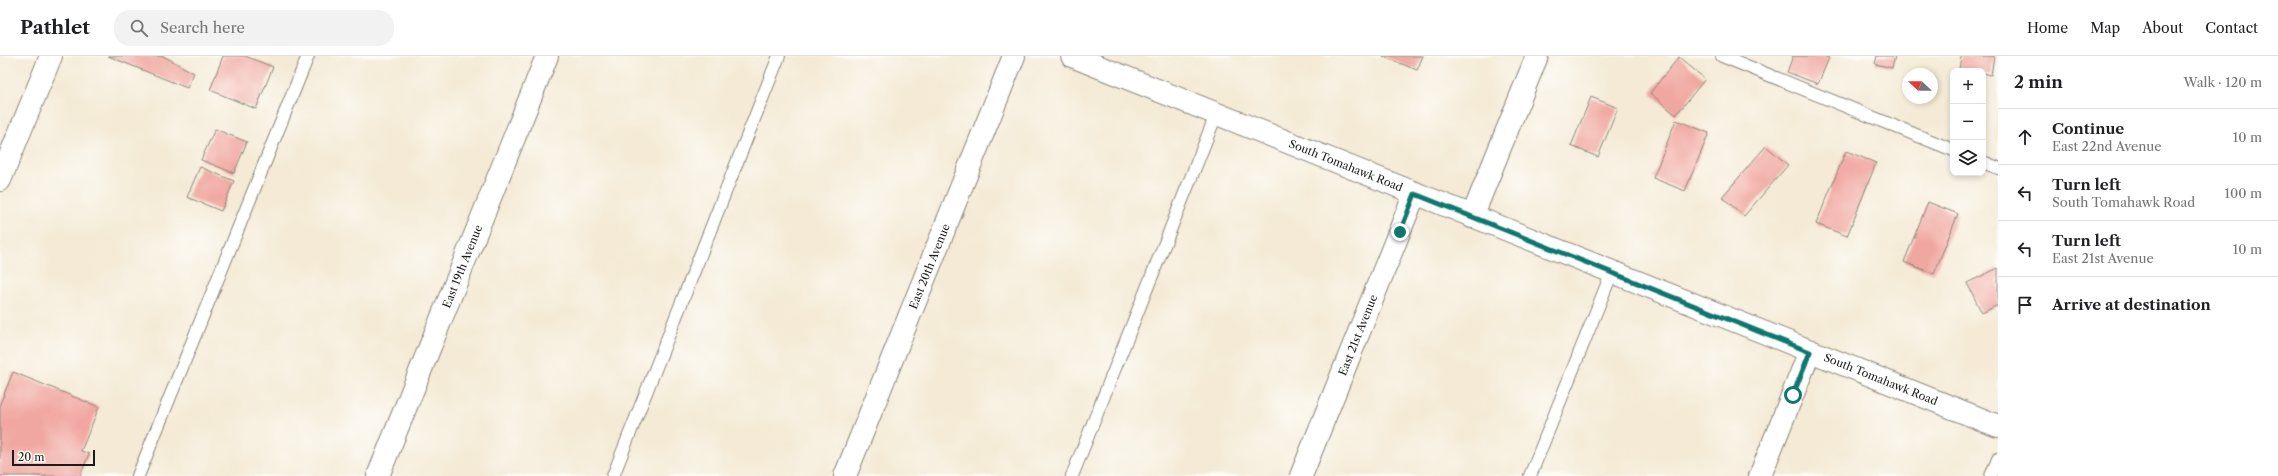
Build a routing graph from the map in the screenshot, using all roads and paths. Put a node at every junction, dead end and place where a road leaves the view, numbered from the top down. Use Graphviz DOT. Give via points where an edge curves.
graph roads {
  1 [pos="51,56"];
  2 [pos="308,56"];
  3 [pos="547,56"];
  4 [pos="779,56"];
  5 [pos="1014,56"];
  6 [pos="1537,56"];
  7 [pos="1722,56"];
  8 [pos="1076,57"];
  9 [pos="1216,115"];
  10 [pos="1950,149"];
  11 [pos="1986,163"];
  12 [pos="1998,168"];
  13 [pos="0,180"];
  14 [pos="1415,194"];
  15 [pos="1472,217"];
  16 [pos="1612,272"];
  17 [pos="1810,352"];
  18 [pos="1998,426"];
  19 [pos="1998,459"];
  20 [pos="138,476"];
  21 [pos="378,476"];
  22 [pos="613,476"];
  23 [pos="845,476"];
  24 [pos="1072,476"];
  25 [pos="1302,476"];
  26 [pos="1530,476"];
  27 [pos="1760,476"];
  28 [pos="1991,476"];
  1 -- 13 [label="street"];
  2 -- 20 [label="lane"];
  3 -- 21 [label="street, East 19th Avenue"];
  4 -- 22 [label="lane"];
  5 -- 23 [label="street, East 20th Avenue"];
  6 -- 15 [label="street"];
  7 -- 10 [label="lane"];
  8 -- 9 [label="street, South Tomahawk Road"];
  9 -- 14 [label="street, South Tomahawk Road"];
  9 -- 24 [label="lane"];
  11 -- 12 [label="lane"];
  14 -- 15 [label="street, South Tomahawk Road"];
  14 -- 25 [label="street, East 21st Avenue"];
  15 -- 16 [label="street, South Tomahawk Road"];
  16 -- 17 [label="street, South Tomahawk Road"];
  16 -- 26 [label="lane"];
  17 -- 18 [label="street, South Tomahawk Road"];
  17 -- 27 [label="street"];
  19 -- 28 [label="lane"];
}
